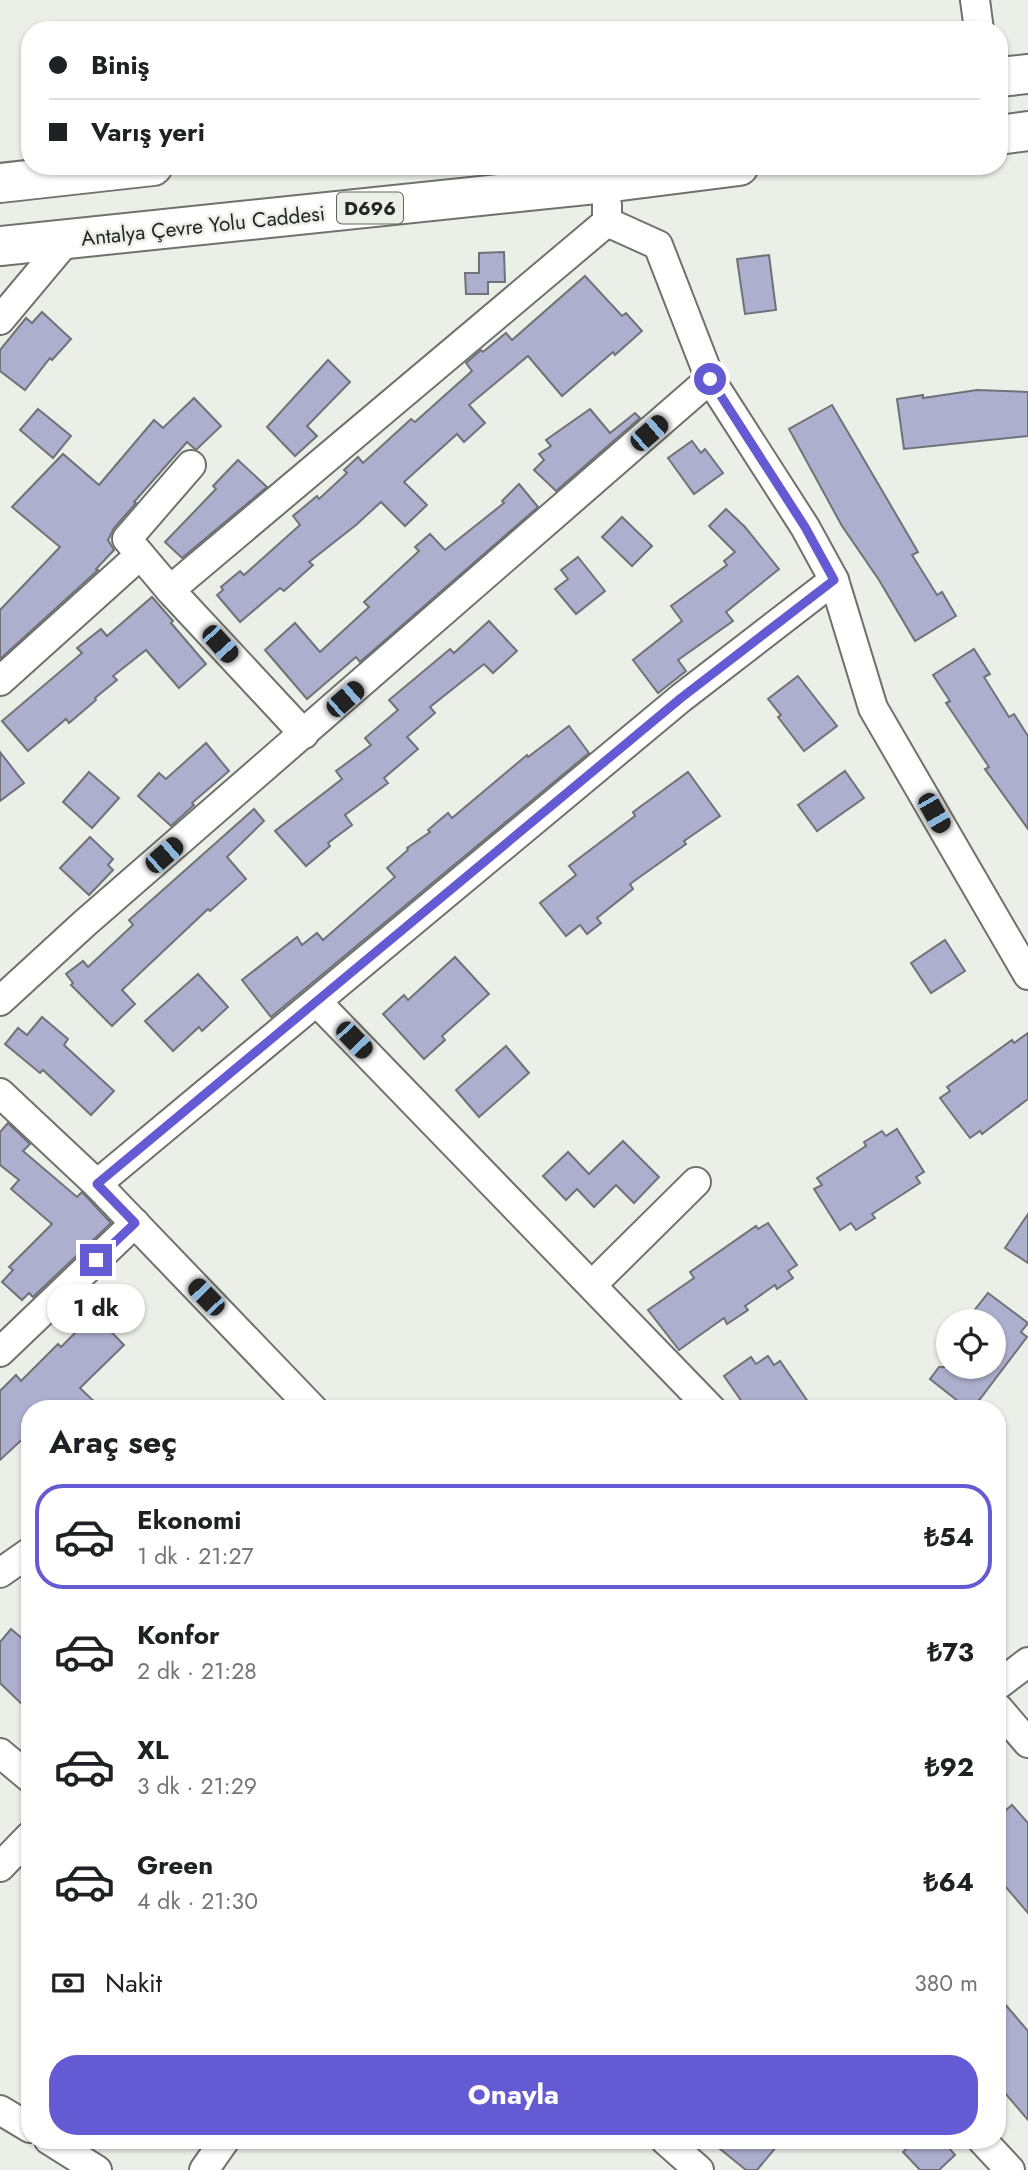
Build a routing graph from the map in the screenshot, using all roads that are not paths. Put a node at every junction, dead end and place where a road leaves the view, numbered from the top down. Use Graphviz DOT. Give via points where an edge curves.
graph roads {
  1 [pos="975,0"];
  2 [pos="978,21"];
  3 [pos="1028,74"];
  4 [pos="1008,76"];
  5 [pos="1028,131"];
  6 [pos="1008,134"];
  7 [pos="72,175"];
  8 [pos="668,175"];
  9 [pos="0,183"];
  10 [pos="605,183"];
  11 [pos="607,222"];
  12 [pos="67,240"];
  13 [pos="0,246"];
  14 [pos="0,320"];
  15 [pos="710,379"];
  16 [pos="191,465"];
  17 [pos="140,555"];
  18 [pos="834,580"];
  19 [pos="170,590"];
  20 [pos="0,681"];
  21 [pos="304,734"];
  22 [pos="1028,975"];
  23 [pos="0,1001"];
  24 [pos="317,1002"];
  25 [pos="0,1093"];
  26 [pos="696,1182"];
  27 [pos="97,1184"];
  28 [pos="135,1223"];
  29 [pos="592,1285"];
  30 [pos="0,1352"];
  31 [pos="304,1400"];
  32 [pos="702,1400"];
  33 [pos="21,1558"];
  34 [pos="0,1573"];
  35 [pos="1028,1662"];
  36 [pos="1006,1679"];
  37 [pos="1006,1717"];
  38 [pos="1028,1743"];
  39 [pos="0,1752"];
  40 [pos="21,1770"];
  41 [pos="21,1845"];
  42 [pos="0,1867"];
  43 [pos="0,2110"];
  44 [pos="21,2123"];
  45 [pos="63,2149"];
  46 [pos="219,2149"];
  47 [pos="675,2149"];
  48 [pos="990,2149"];
  49 [pos="97,2170"];
  50 [pos="204,2170"];
  51 [pos="699,2170"];
  52 [pos="1010,2170"];
  1 -- 2 [label="street"];
  3 -- 4 [label="highway"];
  5 -- 6 [label="highway"];
  7 -- 9 [label="highway"];
  8 -- 10 [label="highway, Antalya Çevre Yolu Caddesi / D696"];
  10 -- 11 [label="street"];
  10 -- 12 [label="highway, Antalya Çevre Yolu Caddesi / D696"];
  11 -- 15 [label="street" via="658,245"];
  11 -- 19 [label="street"];
  12 -- 13 [label="highway, Antalya Çevre Yolu Caddesi / D696"];
  12 -- 14 [label="street"];
  15 -- 18 [label="street"];
  15 -- 21 [label="street"];
  16 -- 17 [label="street" via="127,539"];
  17 -- 19 [label="street"];
  17 -- 20 [label="street"];
  18 -- 22 [label="street" via="873,708"];
  18 -- 24 [label="street" via="681,698"];
  19 -- 21 [label="street"];
  21 -- 23 [label="street"];
  24 -- 27 [label="street"];
  24 -- 29 [label="street"];
  25 -- 27 [label="street"];
  26 -- 29 [label="street"];
  27 -- 28 [label="street"];
  28 -- 30 [label="street"];
  28 -- 31 [label="street"];
  29 -- 32 [label="street"];
  33 -- 34 [label="street"];
  35 -- 36 [label="street"];
  37 -- 38 [label="street"];
  39 -- 40 [label="street"];
  41 -- 42 [label="street"];
  43 -- 44 [label="street"];
  45 -- 49 [label="street"];
  46 -- 50 [label="street"];
  47 -- 51 [label="street"];
  48 -- 52 [label="street"];
}
